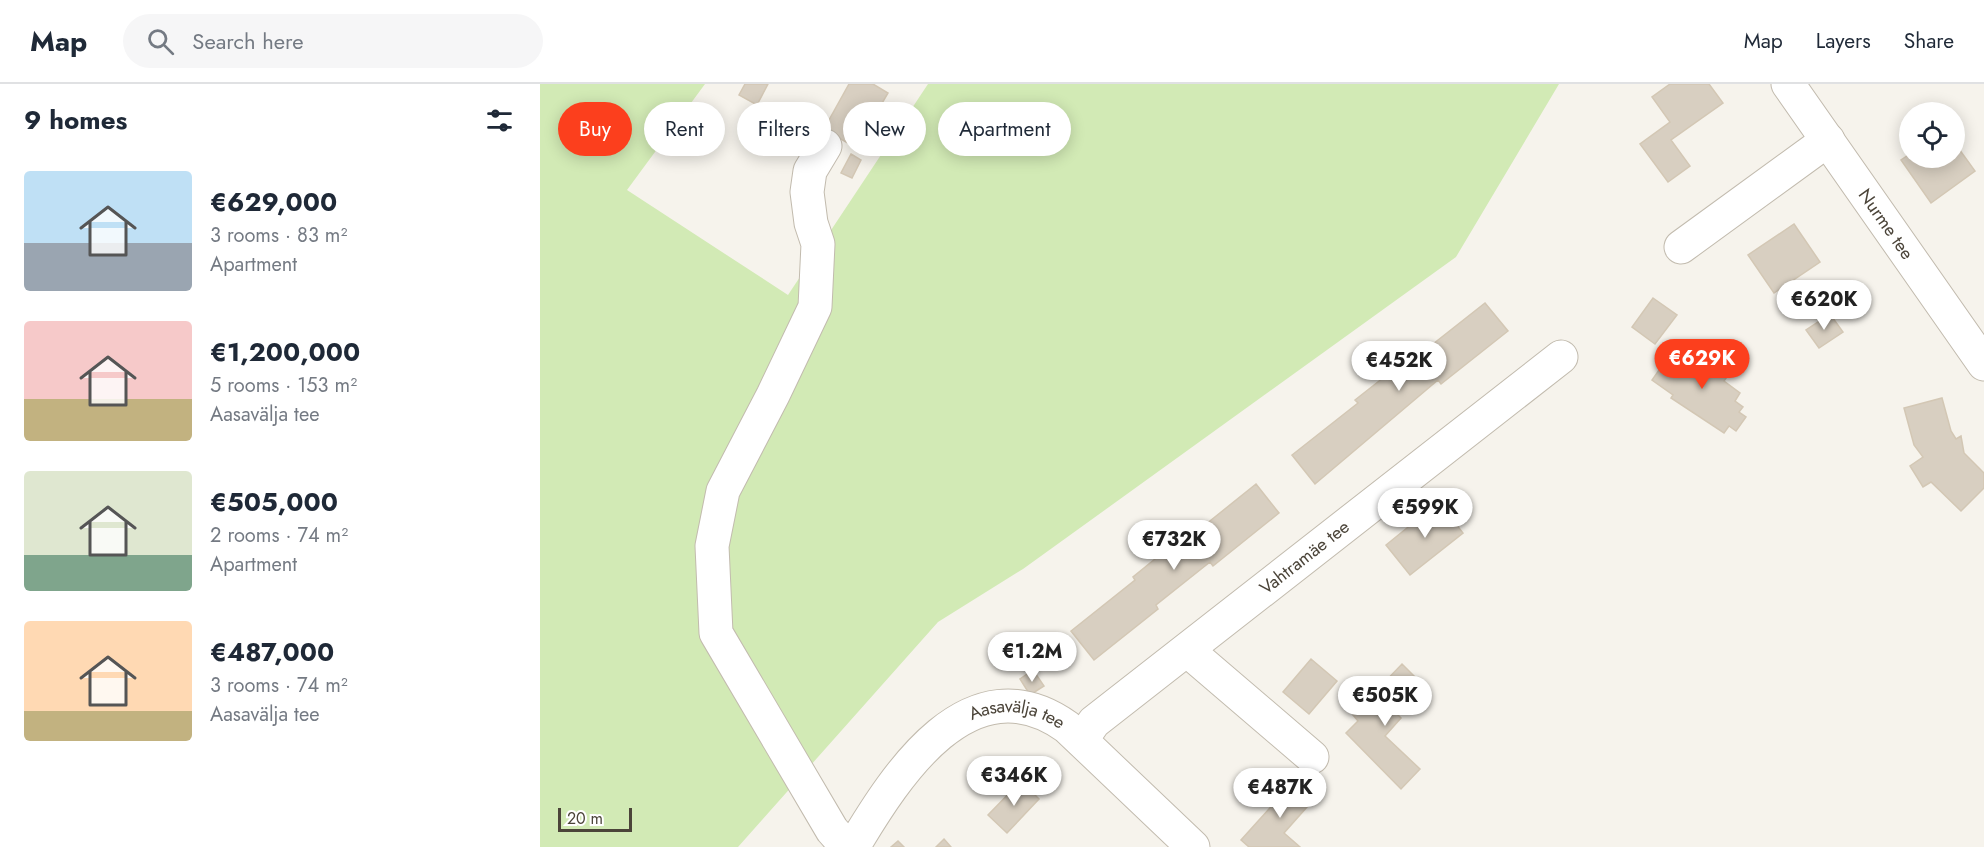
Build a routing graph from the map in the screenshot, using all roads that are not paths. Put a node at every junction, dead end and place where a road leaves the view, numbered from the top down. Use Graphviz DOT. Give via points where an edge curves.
graph roads {
  1 [pos="1788,84"];
  2 [pos="1828,140"];
  3 [pos="819,156"];
  4 [pos="1681,248"];
  5 [pos="1562,357"];
  6 [pos="1984,364"];
  7 [pos="1187,650"];
  8 [pos="1082,739"];
  9 [pos="1312,757"];
  10 [pos="847,847"];
  11 [pos="853,847"];
  12 [pos="1193,847"];
  1 -- 2 [label="street, Nurme tee"];
  2 -- 4 [label="street"];
  2 -- 6 [label="street, Nurme tee"];
  3 -- 10 [label="street" via="810,171 807,192 818,244 815,307 723,491 711,546 716,633 832,830"];
  5 -- 7 [label="street, Vahtramäe tee"];
  7 -- 8 [label="street, Vahtramäe tee" via="1094,722"];
  7 -- 9 [label="street"];
  8 -- 11 [label="street, Aasavälja tee" via="1053,716 1013,706 987,709 943,729 882,798"];
  8 -- 12 [label="street, Aasavälja tee"];
}
